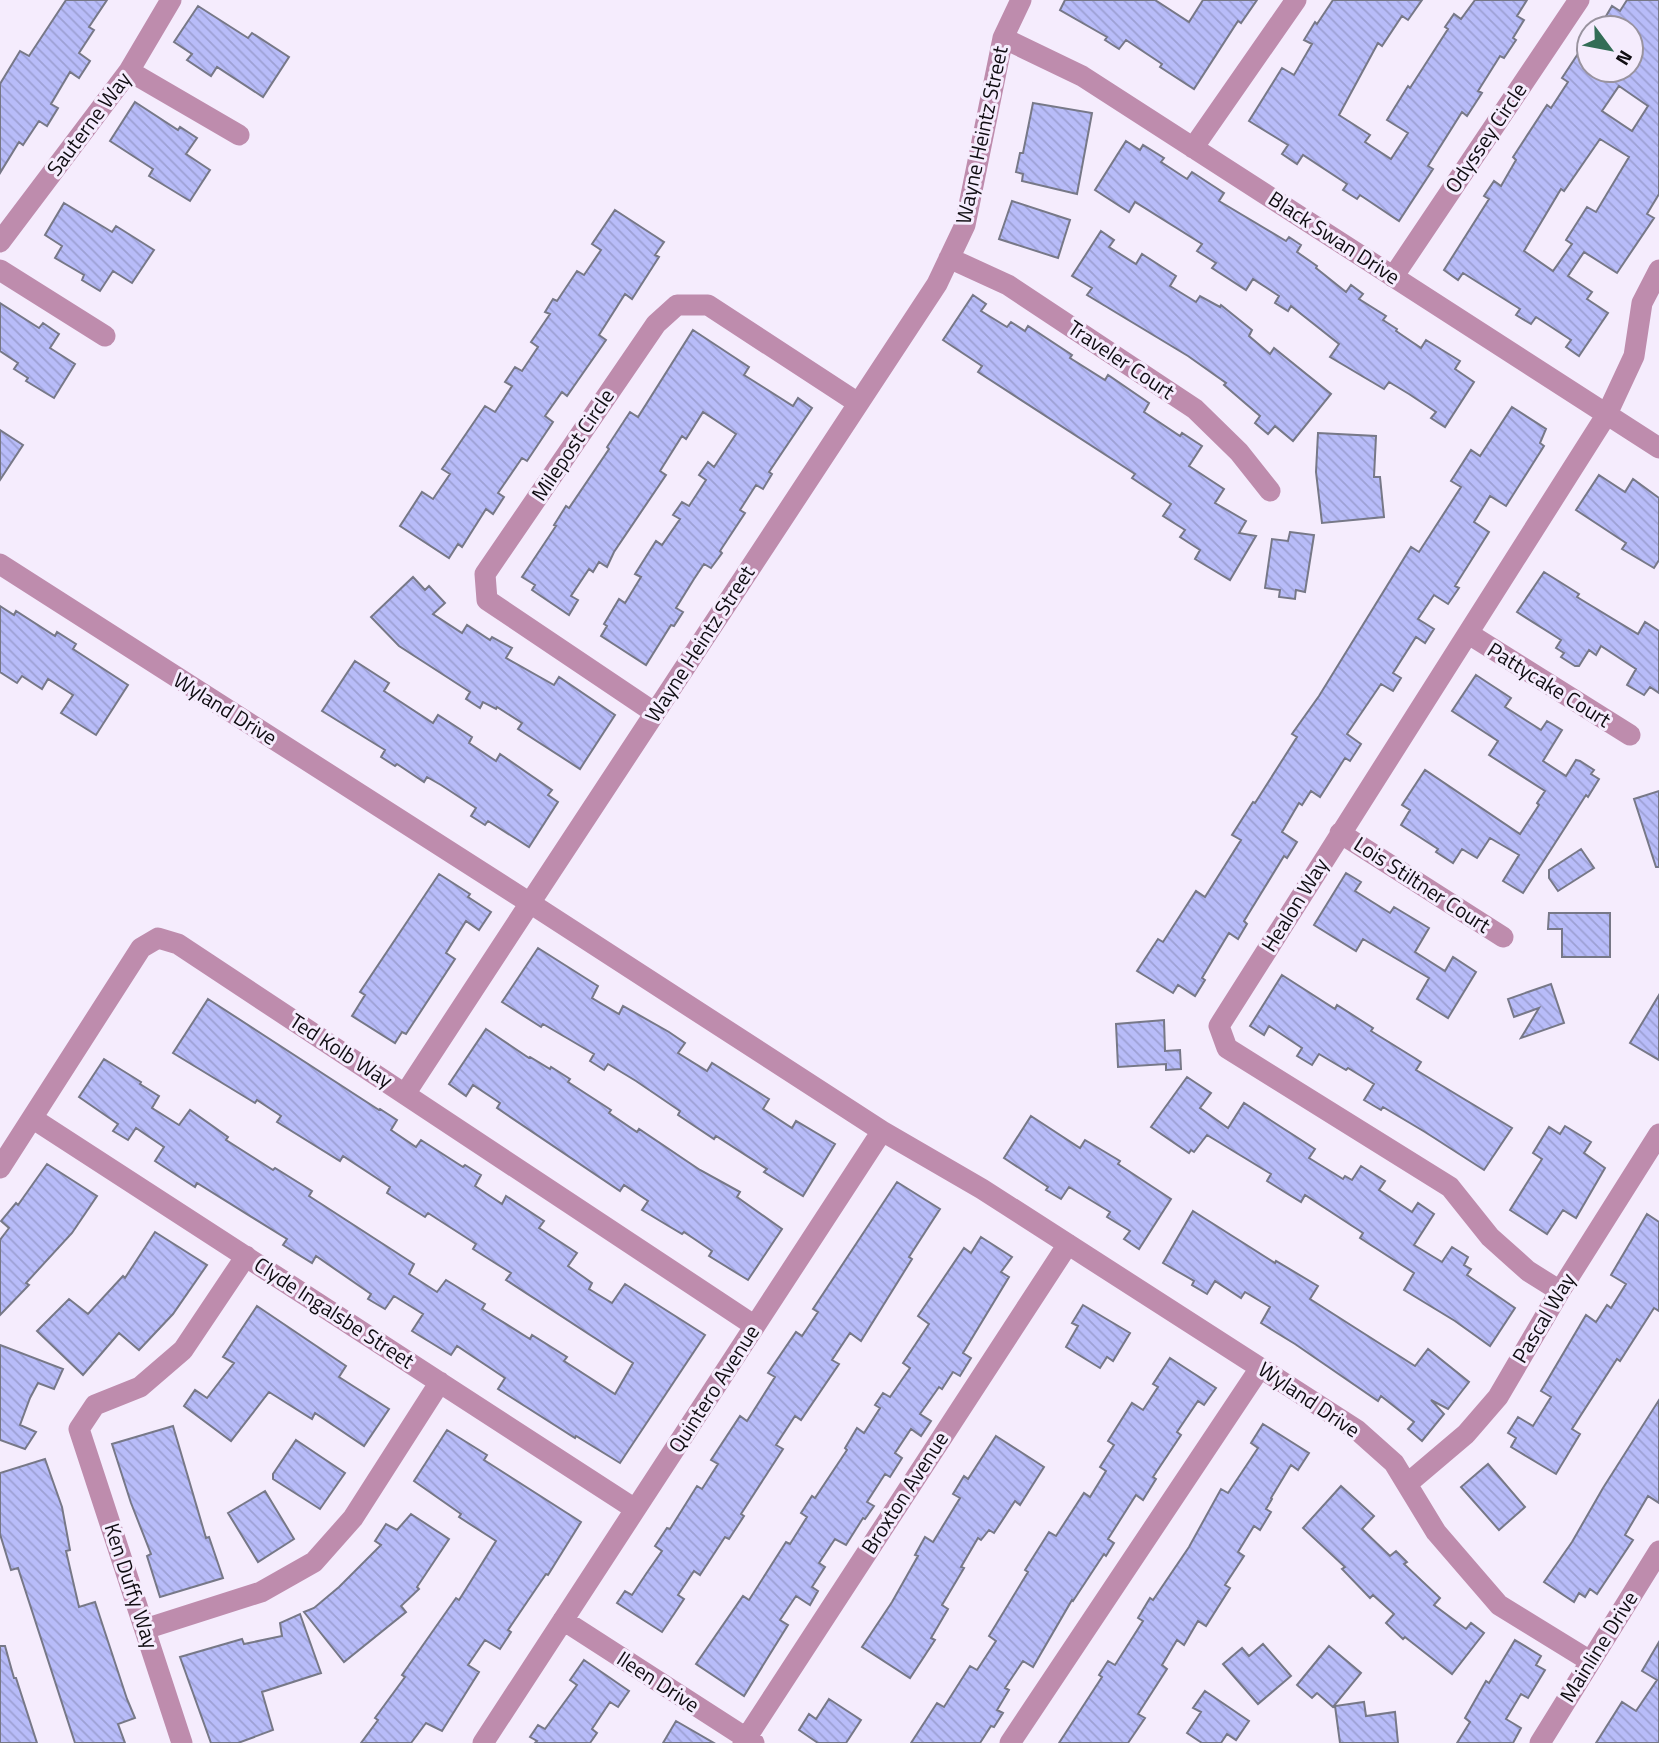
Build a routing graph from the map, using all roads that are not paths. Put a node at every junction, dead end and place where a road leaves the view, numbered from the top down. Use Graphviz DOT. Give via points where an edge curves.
graph roads {
  1 [pos="171,0"];
  2 [pos="1021,0"];
  3 [pos="1296,0"];
  4 [pos="1579,0"];
  5 [pos="1003,38"];
  6 [pos="129,71"];
  7 [pos="239,135"];
  8 [pos="1193,148"];
  9 [pos="0,242"];
  10 [pos="949,258"];
  11 [pos="0,270"];
  12 [pos="1659,270"];
  13 [pos="1393,277"];
  14 [pos="106,336"];
  15 [pos="858,403"];
  16 [pos="1607,414"];
  17 [pos="1659,448"];
  18 [pos="1270,491"];
  19 [pos="0,564"];
  20 [pos="1469,635"];
  21 [pos="655,713"];
  22 [pos="1630,735"];
  23 [pos="1340,833"];
  24 [pos="530,903"];
  25 [pos="1503,937"];
  26 [pos="405,1094"];
  27 [pos="32,1118"];
  28 [pos="882,1131"];
  29 [pos="1659,1134"];
  30 [pos="0,1168"];
  31 [pos="1068,1244"];
  32 [pos="246,1256"];
  33 [pos="1560,1291"];
  34 [pos="755,1326"];
  35 [pos="1260,1368"];
  36 [pos="440,1382"];
  37 [pos="1407,1484"];
  38 [pos="635,1509"];
  39 [pos="1659,1551"];
  40 [pos="563,1620"];
  41 [pos="145,1629"];
  42 [pos="1590,1661"];
  43 [pos="748,1741"];
  44 [pos="182,1743"];
  45 [pos="483,1743"];
  46 [pos="1010,1743"];
  47 [pos="1540,1743"];
  1 -- 6 [label="street, Sauterne Way"];
  2 -- 5 [label="street, Wayne Heintz Street"];
  3 -- 8 [label="street"];
  4 -- 13 [label="street, Odyssey Circle"];
  5 -- 8 [label="street, Black Swan Drive" via="1082,76"];
  5 -- 10 [label="street, Wayne Heintz Street" via="965,225"];
  6 -- 7 [label="street"];
  6 -- 9 [label="street, Sauterne Way"];
  8 -- 13 [label="street, Black Swan Drive"];
  10 -- 15 [label="street, Wayne Heintz Street" via="937,284"];
  10 -- 18 [label="street, Traveler Court" via="1009,285 1195,409"];
  11 -- 14 [label="street"];
  12 -- 16 [label="street, Healon Way" via="1642,303 1634,356"];
  13 -- 16 [label="street, Black Swan Drive"];
  15 -- 21 [label="street, Wayne Heintz Street"];
  15 -- 21 [label="street, Milepost Circle" via="708,306 677,305 656,324 485,574 487,600"];
  16 -- 17 [label="street, Black Swan Drive"];
  16 -- 20 [label="street, Healon Way"];
  19 -- 24 [label="street, Wyland Drive"];
  20 -- 22 [label="street, Pattycake Court"];
  20 -- 23 [label="street, Healon Way"];
  21 -- 24 [label="street, Wayne Heintz Street"];
  23 -- 25 [label="street, Lois Stiltner Court"];
  23 -- 33 [label="street, Healon Way" via="1219,1026 1227,1048 1450,1187 1490,1237 1528,1271"];
  24 -- 26 [label="street, Wayne Heintz Street"];
  24 -- 28 [label="street"];
  26 -- 27 [label="street, Ted Kolb Way" via="178,944 158,938 141,948"];
  26 -- 34 [label="street, Ted Kolb Way"];
  27 -- 30 [label="street, Ted Kolb Way"];
  27 -- 32 [label="street, Clyde Ingalsbe Street"];
  28 -- 31 [label="street, Wyland Drive"];
  28 -- 34 [label="street, Quintero Avenue"];
  29 -- 33 [label="street, Pascal Way"];
  31 -- 35 [label="street, Wyland Drive"];
  31 -- 43 [label="street, Broxton Avenue"];
  32 -- 36 [label="street, Clyde Ingalsbe Street"];
  32 -- 41 [label="street, Ken Duffy Way" via="183,1350 140,1387 95,1405 79,1429"];
  33 -- 37 [label="street, Pascal Way" via="1498,1397 1466,1434"];
  34 -- 38 [label="street, Quintero Avenue"];
  35 -- 37 [label="street, Wyland Drive" via="1357,1430 1394,1463"];
  35 -- 46 [label="street"];
  36 -- 38 [label="street, Clyde Ingalsbe Street"];
  36 -- 41 [label="street" via="353,1518 314,1562 261,1592"];
  37 -- 42 [label="street, Wyland Drive" via="1436,1532 1499,1605"];
  38 -- 40 [label="street, Quintero Avenue"];
  39 -- 42 [label="street, Mainline Drive"];
  40 -- 43 [label="street, Ileen Drive"];
  40 -- 45 [label="street, Quintero Avenue"];
  41 -- 44 [label="street, Ken Duffy Way"];
  42 -- 47 [label="street, Mainline Drive"];
}
